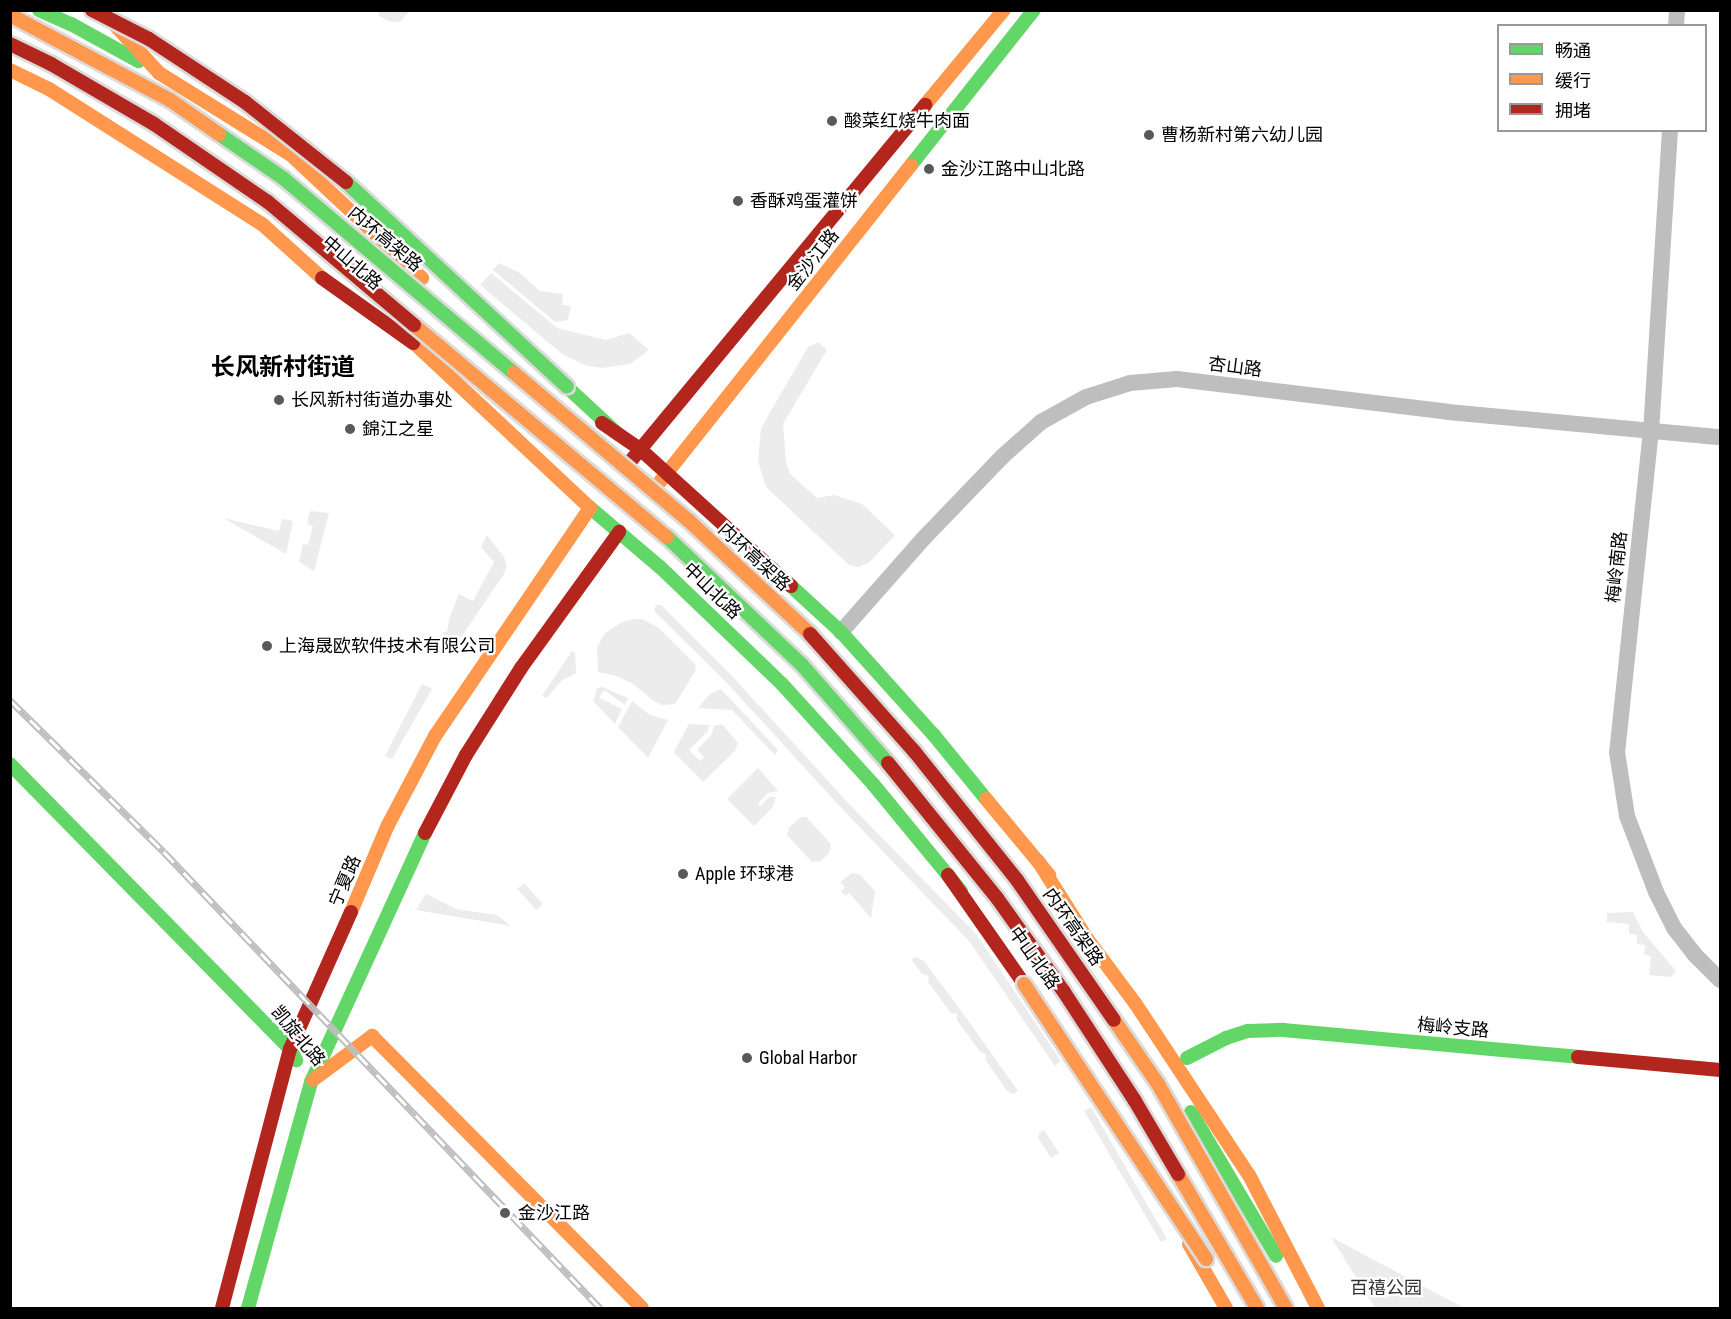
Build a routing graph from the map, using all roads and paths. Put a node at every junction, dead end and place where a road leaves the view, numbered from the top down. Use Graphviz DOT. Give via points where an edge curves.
graph roads {
  1 [pos="39,10"];
  2 [pos="93,10"];
  3 [pos="1004,10"];
  4 [pos="1034,10"];
  5 [pos="10,15"];
  6 [pos="10,44"];
  7 [pos="10,57"];
  8 [pos="10,70"];
  9 [pos="159,74"];
  10 [pos="1670,132"];
  11 [pos="413,343"];
  12 [pos="1651,430"];
  13 [pos="618,434"];
  14 [pos="1720,437"];
  15 [pos="640,449"];
  16 [pos="666,475"];
  17 [pos="590,508"];
  18 [pos="619,532"];
  19 [pos="841,632"];
  20 [pos="10,764"];
  21 [pos="1038,861"];
  22 [pos="948,875"];
  23 [pos="1720,980"];
  24 [pos="290,1049"];
  25 [pos="1187,1058"];
  26 [pos="1720,1070"];
  27 [pos="311,1082"];
  28 [pos="222,1308"];
  29 [pos="248,1308"];
  30 [pos="642,1308"];
  31 [pos="1226,1308"];
  32 [pos="1234,1308"];
  33 [pos="1257,1308"];
  34 [pos="1286,1308"];
  35 [pos="1305,1308"];
  36 [pos="1318,1308"];
  37 [pos="1331,1308"];
  1 -- 9 [label="main road, 中山北路"];
  2 -- 9 [label="main road, 中山北路" via="105,15"];
  2 -- 13 [label="main road, bridge" via="149,39 245,102 328,165"];
  3 -- 15 [label="main road, 金沙江路"];
  4 -- 16 [label="main road, 金沙江路"];
  5 -- 34 [label="main road, 内环高架路, bridge" via="170,100 283,177 689,521 823,647 914,751 1017,880 1088,980 1158,1084"];
  6 -- 33 [label="main road, bridge" via="154,124 268,202 673,542 801,664 893,768 997,898 1064,992 1135,1101"];
  7 -- 11 [label="main road, 中山北路" via="77,91 266,212"];
  8 -- 11 [label="main road" via="49,89 262,224 327,282"];
  9 -- 13 [label="main road, 中山北路" via="291,155 416,273 542,383"];
  10 -- 12 [label="street, 梅岭南路"];
  11 -- 17 [label="main road, 中山北路"];
  12 -- 14 [label="street, 杏山路"];
  12 -- 19 [label="street, 杏山路" via="1448,412 1177,379 1130,383 1086,397 1041,422 923,539"];
  12 -- 23 [label="street, 梅岭南路" via="1617,752 1627,816 1656,892 1674,928"];
  13 -- 15 [label="main road, 中山北路"];
  15 -- 16 [label="main road, 中山北路"];
  15 -- 17 [label="main road, 金沙江路"];
  16 -- 18 [label="main road, 金沙江路"];
  16 -- 19 [label="main road, 中山北路"];
  17 -- 18 [label="main road, 中山北路"];
  17 -- 24 [label="main road, 宁夏路" via="492,646 435,736 388,825"];
  18 -- 22 [label="main road, 中山北路" via="782,684 873,784"];
  18 -- 27 [label="main road" via="521,668 466,755 423,836"];
  19 -- 21 [label="main road, 中山北路" via="933,734"];
  20 -- 24 [label="main road, 凯旋北路"];
  21 -- 25 [label="main road, 中山北路"];
  21 -- 35 [label="main road, 中山北路" via="1058,914 1152,1045"];
  21 -- 36 [label="main road" via="1249,1175"];
  22 -- 31 [label="main road, 中山北路" via="1018,967 1091,1075"];
  22 -- 32 [label="main road, bridge" via="1202,1253"];
  24 -- 27 [label="main road, 凯旋北路"];
  24 -- 28 [label="main road, 宁夏路"];
  25 -- 26 [label="main road, 梅岭支路" via="1226,1038 1283,1030"];
  25 -- 37 [label="main road, 中山北路" via="1258,1168"];
  27 -- 29 [label="main road"];
  27 -- 30 [label="main road, 凯旋北路" via="372,1036"];
}
